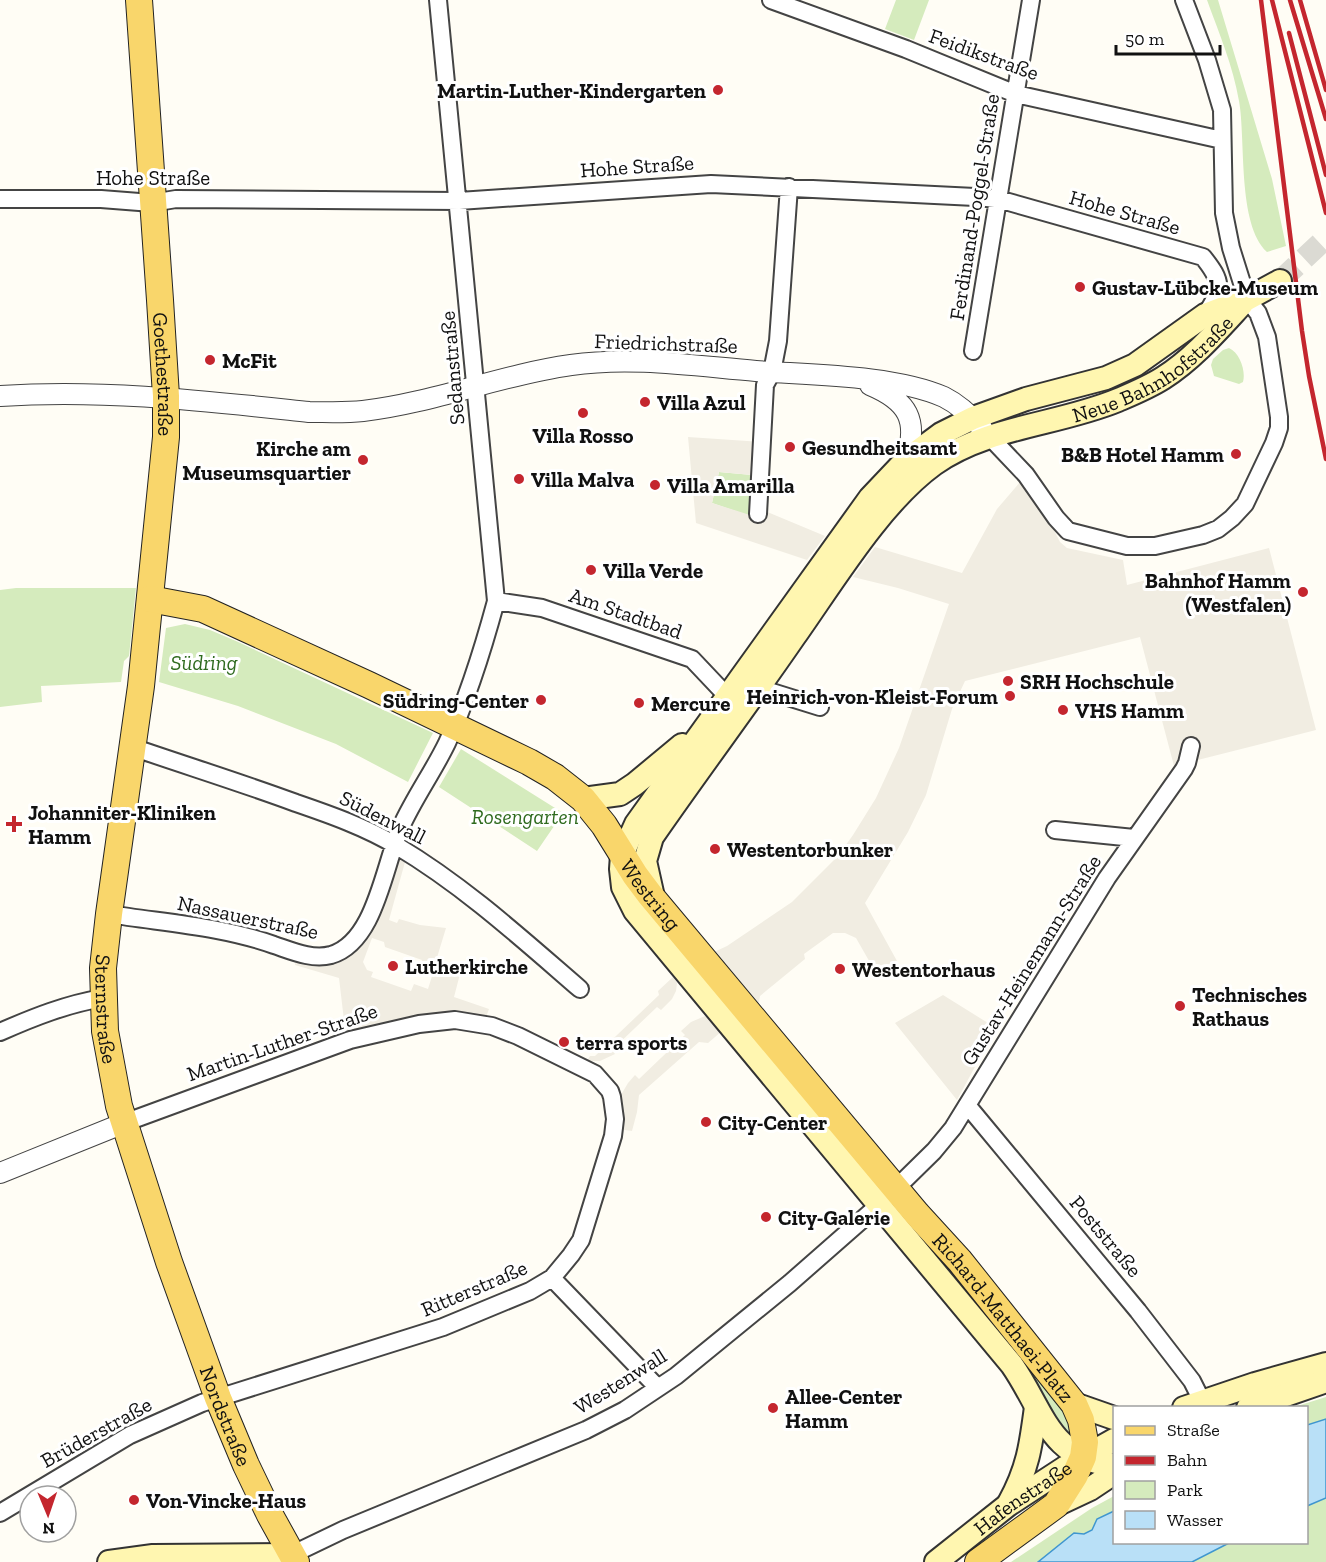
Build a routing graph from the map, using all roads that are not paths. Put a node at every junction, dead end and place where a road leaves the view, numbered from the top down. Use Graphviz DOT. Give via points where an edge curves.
graph roads {
  1 [pos="139,0"];
  2 [pos="438,0"];
  3 [pos="771,0"];
  4 [pos="1030,0"];
  5 [pos="1184,0"];
  6 [pos="1016,94"];
  7 [pos="1222,140"];
  8 [pos="789,187"];
  9 [pos="0,199"];
  10 [pos="998,199"];
  11 [pos="459,201"];
  12 [pos="152,203"];
  13 [pos="1280,281"];
  14 [pos="1247,298"];
  15 [pos="1205,315"];
  16 [pos="973,351"];
  17 [pos="772,372"];
  18 [pos="857,379"];
  19 [pos="476,385"];
  20 [pos="0,396"];
  21 [pos="166,396"];
  22 [pos="973,418"];
  23 [pos="990,437"];
  24 [pos="906,460"];
  25 [pos="758,514"];
  26 [pos="150,598"];
  27 [pos="496,601"];
  28 [pos="759,688"];
  29 [pos="727,696"];
  30 [pos="820,707"];
  31 [pos="706,725"];
  32 [pos="455,726"];
  33 [pos="1191,746"];
  34 [pos="132,747"];
  35 [pos="583,799"];
  36 [pos="1055,830"];
  37 [pos="1134,838"];
  38 [pos="395,845"];
  39 [pos="622,855"];
  40 [pos="653,898"];
  41 [pos="108,914"];
  42 [pos="342,949"];
  43 [pos="580,988"];
  44 [pos="103,998"];
  45 [pos="0,1032"];
  46 [pos="610,1091"];
  47 [pos="967,1105"];
  48 [pos="124,1123"];
  49 [pos="0,1173"];
  50 [pos="887,1196"];
  51 [pos="169,1263"];
  52 [pos="552,1278"];
  53 [pos="1326,1364"];
  54 [pos="1326,1381"];
  55 [pos="658,1388"];
  56 [pos="218,1398"];
  57 [pos="1074,1404"];
  58 [pos="1193,1404"];
  59 [pos="1251,1406"];
  60 [pos="1035,1407"];
  61 [pos="1113,1418"];
  62 [pos="1113,1441"];
  63 [pos="1083,1457"];
  64 [pos="1113,1465"];
  65 [pos="1113,1474"];
  66 [pos="1008,1505"];
  67 [pos="1056,1505"];
  68 [pos="0,1513"];
  69 [pos="294,1558"];
  70 [pos="110,1562"];
  71 [pos="936,1562"];
  72 [pos="978,1562"];
  1 -- 12 [label="main road, Goethestraße"];
  2 -- 11 [label="street, Sedanstraße"];
  3 -- 6 [label="street, Feidikstraße"];
  4 -- 6 [label="street, Ferdinand-Poggel-Straße"];
  5 -- 7 [label="street" via="1222,110"];
  6 -- 7 [label="street, Feidikstraße"];
  6 -- 10 [label="street, Ferdinand-Poggel-Straße"];
  7 -- 14 [label="street" via="1224,213 1230,248"];
  8 -- 10 [label="street, Hohe Straße"];
  8 -- 11 [label="street, Hohe Straße" via="688,185"];
  8 -- 17 [label="street" via="778,341"];
  9 -- 12 [label="street, Hohe Straße"];
  10 -- 15 [label="street, Hohe Straße" via="1203,257 1216,275 1218,286"];
  10 -- 16 [label="street, Ferdinand-Poggel-Straße"];
  11 -- 12 [label="street, Hohe Straße" via="176,199"];
  11 -- 19 [label="street, Sedanstraße"];
  12 -- 21 [label="main road, Goethestraße"];
  13 -- 14 [label="main road"];
  14 -- 15 [label="main road, Neue Bahnhofstraße"];
  14 -- 23 [label="main road, Neue Bahnhofstraße" via="1213,335 1162,379 1118,400"];
  14 -- 23 [label="street" via="1267,337 1279,428 1245,504 1218,529 1139,547 1068,531 1026,475"];
  15 -- 22 [label="main road, Neue Bahnhofstraße" via="1135,365 1106,378"];
  17 -- 18 [label="street, Friedrichstraße"];
  17 -- 19 [label="street, Friedrichstraße" via="612,362 551,368"];
  17 -- 25 [label="street" via="765,386"];
  18 -- 22 [label="street, Friedrichstraße" via="909,386 945,398"];
  18 -- 24 [label="street, Friedrichstraße" via="885,391 909,416 912,432"];
  19 -- 21 [label="street, Friedrichstraße" via="387,407 337,412"];
  19 -- 27 [label="street, Sedanstraße"];
  20 -- 21 [label="street, Friedrichstraße"];
  21 -- 26 [label="main road, Goethestraße" via="165,448"];
  22 -- 23 [label="street, Friedrichstraße"];
  22 -- 24 [label="main road, Neue Bahnhofstraße" via="941,434"];
  23 -- 28 [label="main road, Neue Bahnhofstraße" via="935,464 901,493"];
  24 -- 29 [label="main road, Neue Bahnhofstraße" via="870,498"];
  26 -- 32 [label="main road" via="203,609"];
  26 -- 34 [label="main road, Goethestraße"];
  27 -- 29 [label="street, Am Stadtbad" via="542,608 692,659"];
  27 -- 32 [label="street, Sedanstraße"];
  28 -- 30 [label="street"];
  28 -- 40 [label="main road, Neue Bahnhofstraße" via="652,837 645,861"];
  29 -- 31 [label="main road, Neue Bahnhofstraße"];
  31 -- 35 [label="main road" via="620,794"];
  31 -- 39 [label="main road, Neue Bahnhofstraße" via="636,824"];
  32 -- 35 [label="main road" via="529,762"];
  32 -- 38 [label="street, Sedanstraße"];
  33 -- 37 [label="street, Gustav-Heinemann-Straße" via="1184,769"];
  34 -- 38 [label="street, Südenwall" via="351,822"];
  34 -- 41 [label="main road, Sternstraße"];
  35 -- 39 [label="main road"];
  36 -- 37 [label="street"];
  37 -- 47 [label="street, Gustav-Heinemann-Straße"];
  38 -- 42 [label="street, Sedanstraße" via="368,919"];
  38 -- 43 [label="street, Südenwall" via="485,907"];
  39 -- 40 [label="main road, Westring"];
  39 -- 50 [label="main road, Westring" via="623,886 635,911 774,1080"];
  40 -- 50 [label="main road, Westring"];
  41 -- 42 [label="street, Nassauerstraße" via="250,936 311,956"];
  41 -- 44 [label="main road, Sternstraße"];
  44 -- 45 [label="street" via="44,1013"];
  44 -- 48 [label="main road, Sternstraße" via="110,1060"];
  46 -- 48 [label="street, Martin-Luther-Straße" via="595,1074 518,1036 481,1023 455,1020 350,1040"];
  46 -- 52 [label="street, Ritterstraße" via="615,1128 596,1197 572,1255"];
  47 -- 50 [label="street, Gustav-Heinemann-Straße" via="945,1139"];
  47 -- 58 [label="street, Poststraße" via="1192,1381"];
  48 -- 49 [label="street, Martin-Luther-Straße"];
  48 -- 51 [label="main road, Sternstraße"];
  50 -- 55 [label="street, Westenwall" via="790,1283"];
  50 -- 57 [label="main road, Richard-Matthaei-Platz" via="967,1270"];
  50 -- 60 [label="main road, Richard-Matthaei-Platz" via="1012,1365"];
  51 -- 56 [label="main road, Nordstraße"];
  52 -- 55 [label="street"];
  52 -- 56 [label="street, Ritterstraße" via="443,1327"];
  53 -- 58 [label="main road"];
  54 -- 59 [label="main road"];
  55 -- 69 [label="street, Westenwall" via="586,1430 343,1530"];
  56 -- 68 [label="street, Brüderstraße" via="130,1435"];
  56 -- 69 [label="main road, Nordstraße" via="246,1466"];
  57 -- 61 [label="main road"];
  57 -- 63 [label="main road, Richard-Matthaei-Platz" via="1084,1434"];
  60 -- 63 [label="main road, Richard-Matthaei-Platz" via="1061,1445"];
  60 -- 66 [label="main road, Richard-Matthaei-Platz" via="1022,1480"];
  62 -- 63 [label="main road, Hafenstraße"];
  63 -- 64 [label="main road"];
  63 -- 66 [label="main road, Hafenstraße"];
  63 -- 67 [label="main road, Richard-Matthaei-Platz"];
  65 -- 67 [label="main road, Hafenstraße"];
  66 -- 71 [label="main road, Hafenstraße"];
  67 -- 72 [label="main road, Hafenstraße"];
  69 -- 70 [label="main road" via="153,1556"];
}
